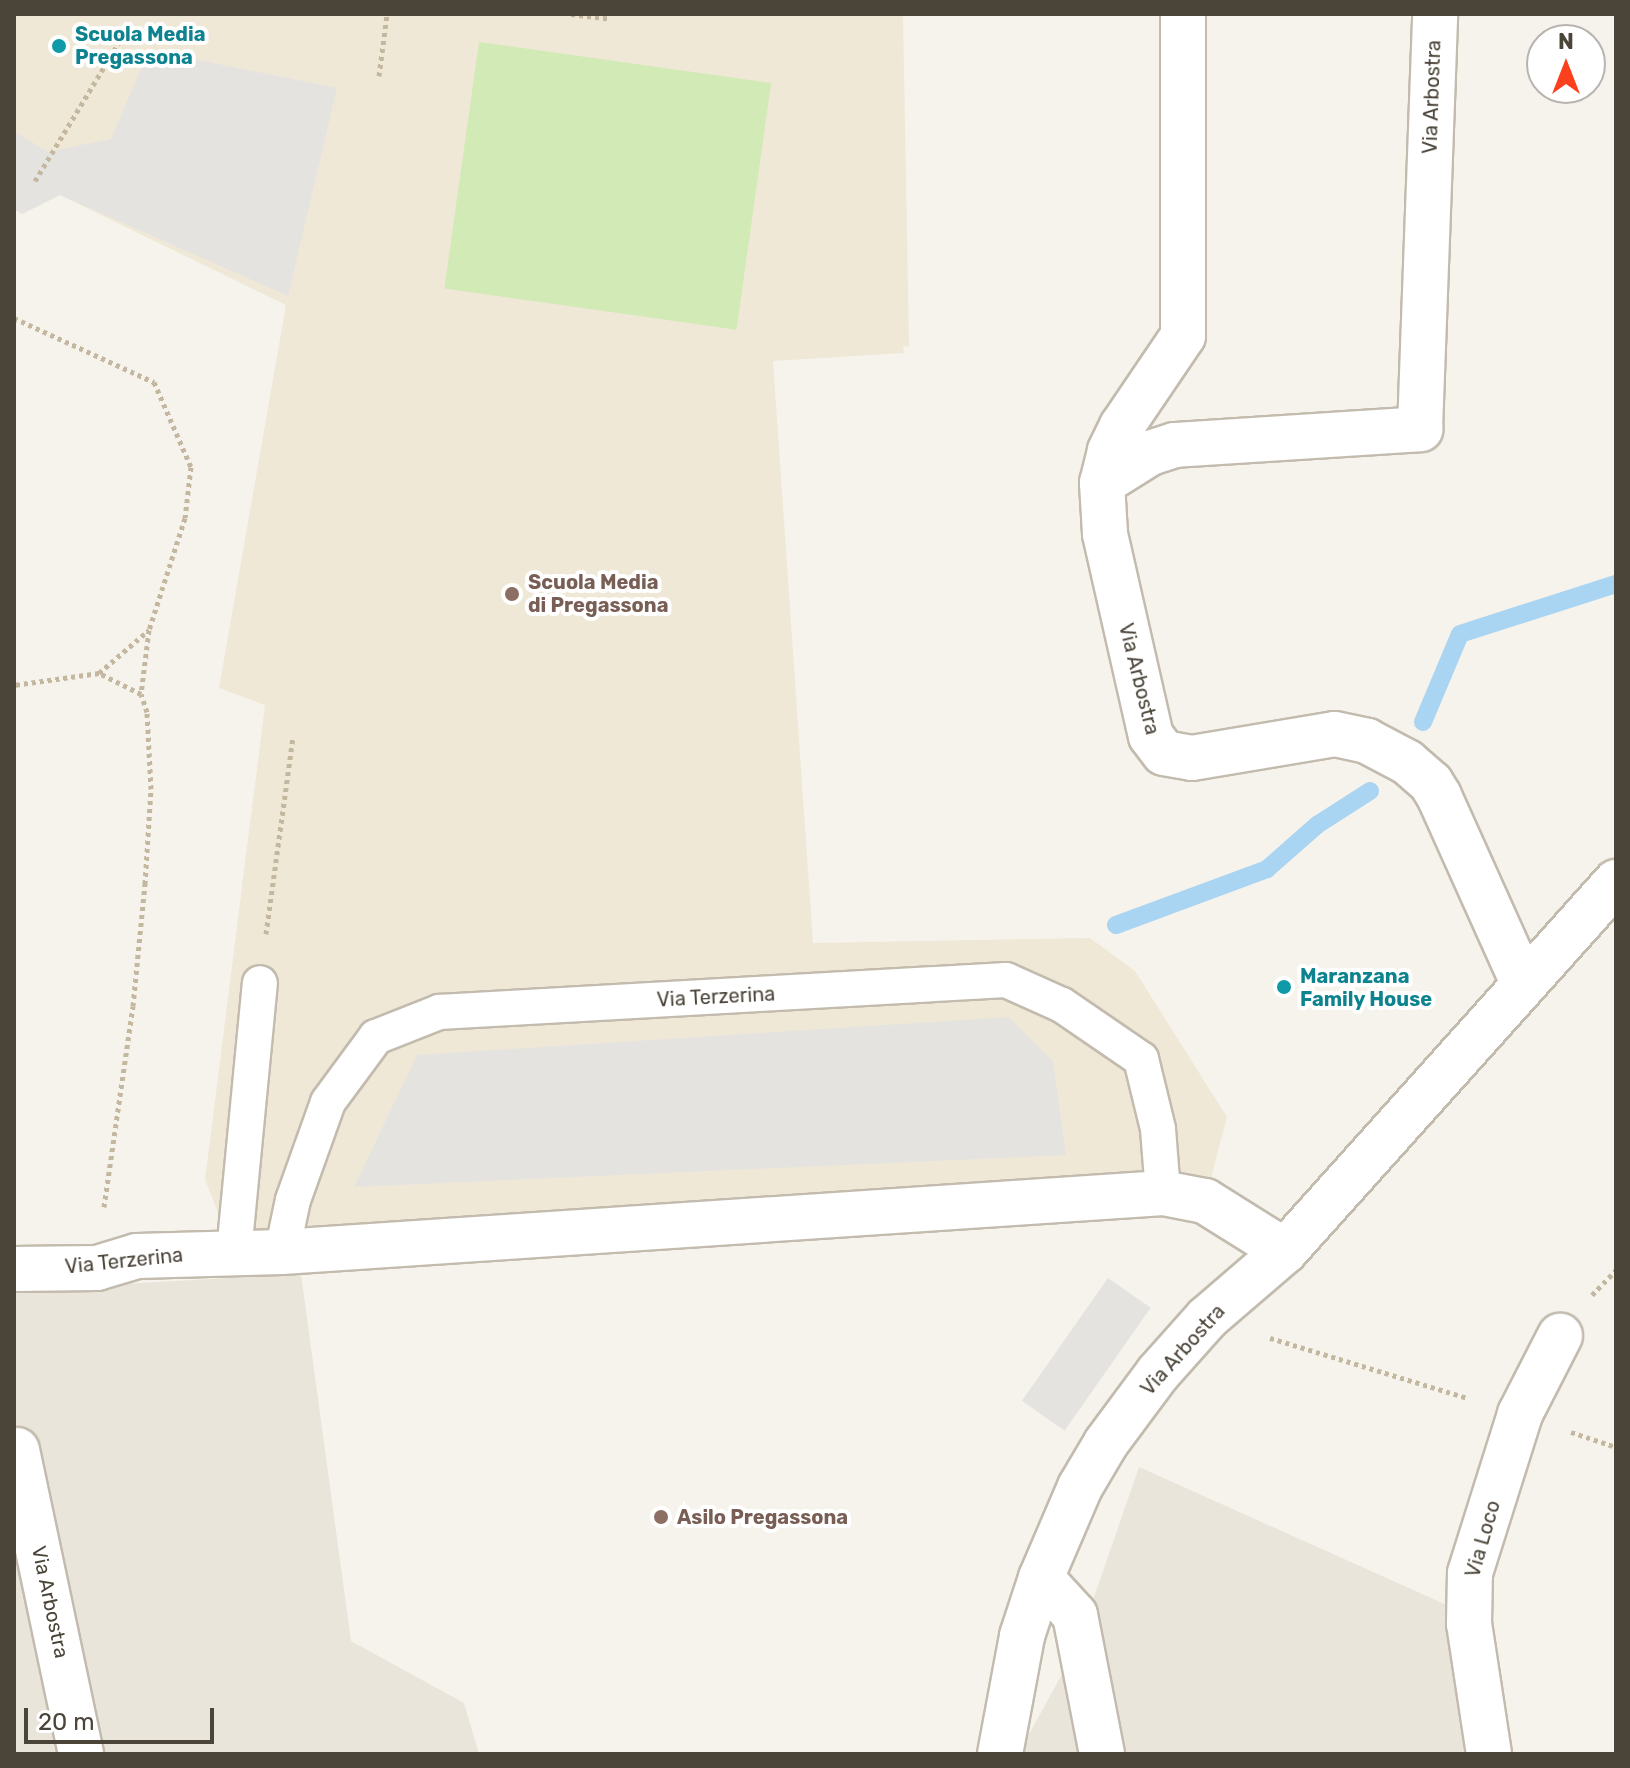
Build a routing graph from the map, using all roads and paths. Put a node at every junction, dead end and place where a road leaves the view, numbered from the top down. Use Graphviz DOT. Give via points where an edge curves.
graph roads {
  1 [pos="387,14"];
  2 [pos="571,14"];
  3 [pos="1183,14"];
  4 [pos="1435,14"];
  5 [pos="610,19"];
  6 [pos="129,26"];
  7 [pos="379,76"];
  8 [pos="35,181"];
  9 [pos="14,318"];
  10 [pos="1102,483"];
  11 [pos="149,630"];
  12 [pos="99,673"];
  13 [pos="14,685"];
  14 [pos="141,694"];
  15 [pos="293,737"];
  16 [pos="1616,882"];
  17 [pos="260,983"];
  18 [pos="1523,983"];
  19 [pos="1163,1193"];
  20 [pos="1285,1251"];
  21 [pos="234,1252"];
  22 [pos="282,1252"];
  23 [pos="97,1268"];
  24 [pos="14,1269"];
  25 [pos="1207,1318"];
  26 [pos="1560,1336"];
  27 [pos="1520,1414"];
  28 [pos="17,1450"];
  29 [pos="1041,1578"];
  30 [pos="81,1754"];
  31 [pos="1000,1754"];
  32 [pos="1102,1754"];
  33 [pos="1489,1754"];
  1 -- 7 [label="path"];
  2 -- 5 [label="path"];
  3 -- 10 [label="street, Via Arbostra" via="1183,336 1122,426"];
  4 -- 10 [label="street, Via Arbostra" via="1420,429 1175,445 1150,453"];
  6 -- 8 [label="path"];
  9 -- 11 [label="path" via="154,382 167,407 191,467 185,518"];
  10 -- 18 [label="street, Via Arbostra" via="1105,534 1156,746 1176,758 1192,758 1335,734 1367,741 1407,762 1439,796"];
  11 -- 12 [label="path"];
  11 -- 14 [label="path"];
  12 -- 13 [label="path"];
  12 -- 14 [label="path"];
  14 -- 23 [label="path" via="147,712 151,789 145,884"];
  15 -- 17 [label="path"];
  16 -- 18 [label="street, Via Arbostra"];
  17 -- 21 [label="lane"];
  18 -- 20 [label="street, Via Arbostra"];
  19 -- 20 [label="street, Via Terzerina" via="1205,1201"];
  19 -- 22 [label="street, Via Terzerina"];
  19 -- 22 [label="lane, Via Terzerina" via="1158,1129 1141,1059 1062,1005 1006,980 439,1012 376,1037 328,1102 293,1200"];
  20 -- 25 [label="street, Via Arbostra"];
  21 -- 22 [label="street, Via Terzerina"];
  21 -- 23 [label="street, Via Terzerina" via="137,1256"];
  23 -- 24 [label="street, Via Terzerina"];
  25 -- 27 [label="path"];
  25 -- 29 [label="street, Via Arbostra" via="1106,1443 1080,1487"];
  26 -- 27 [label="street, Via Loco"];
  27 -- 33 [label="street, Via Loco" via="1469,1586 1469,1624"];
  28 -- 30 [label="street, Via Arbostra"];
  29 -- 31 [label="street, Via Arbostra" via="1022,1636"];
  29 -- 32 [label="street" via="1075,1615"];
}
